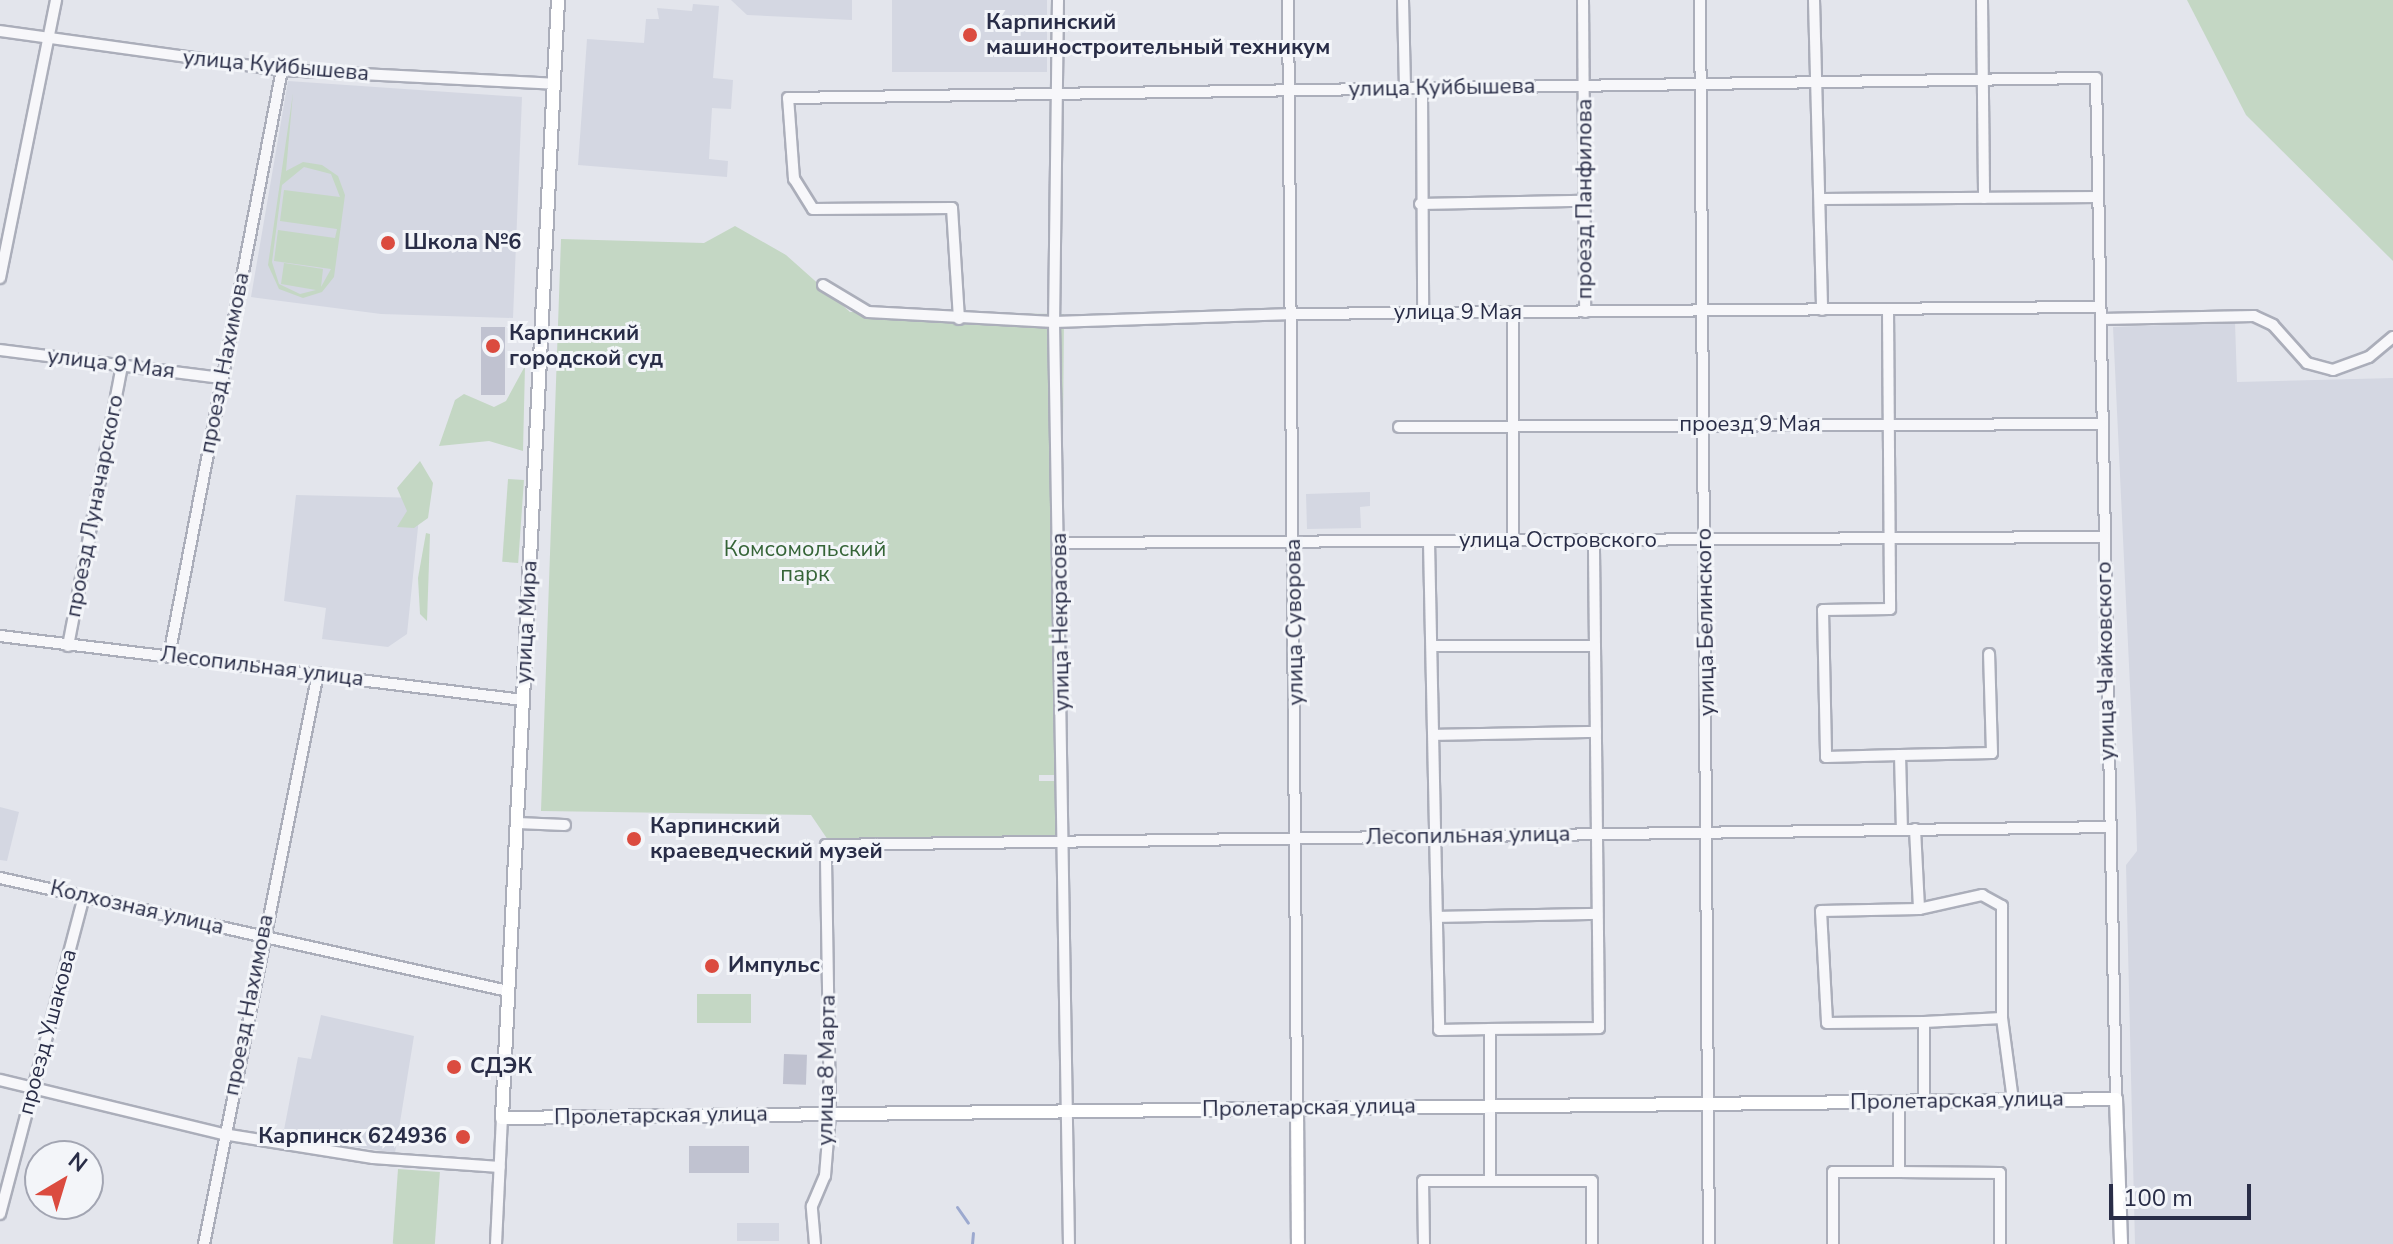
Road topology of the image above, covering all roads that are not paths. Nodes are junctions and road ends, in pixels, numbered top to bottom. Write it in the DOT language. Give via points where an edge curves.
graph roads {
  1 [pos="56,0"];
  2 [pos="558,0"];
  3 [pos="1058,0"];
  4 [pos="1288,0"];
  5 [pos="1403,0"];
  6 [pos="1583,0"];
  7 [pos="1700,0"];
  8 [pos="1814,0"];
  9 [pos="1982,0"];
  10 [pos="0,31"];
  11 [pos="48,41"];
  12 [pos="282,70"];
  13 [pos="2096,78"];
  14 [pos="1986,80"];
  15 [pos="1817,83"];
  16 [pos="554,84"];
  17 [pos="1701,84"];
  18 [pos="1585,86"];
  19 [pos="1405,89"];
  20 [pos="1422,89"];
  21 [pos="1289,90"];
  22 [pos="1056,94"];
  23 [pos="2098,197"];
  24 [pos="1984,198"];
  25 [pos="1822,199"];
  26 [pos="1583,201"];
  27 [pos="1420,204"];
  28 [pos="0,278"];
  29 [pos="823,285"];
  30 [pos="1822,310"];
  31 [pos="1888,310"];
  32 [pos="1704,311"];
  33 [pos="1513,312"];
  34 [pos="1585,312"];
  35 [pos="1423,313"];
  36 [pos="2100,313"];
  37 [pos="1293,314"];
  38 [pos="959,319"];
  39 [pos="1054,322"];
  40 [pos="2393,337"];
  41 [pos="0,350"];
  42 [pos="122,366"];
  43 [pos="222,378"];
  44 [pos="2101,424"];
  45 [pos="1704,425"];
  46 [pos="1889,425"];
  47 [pos="1512,426"];
  48 [pos="1399,427"];
  49 [pos="2104,537"];
  50 [pos="1889,540"];
  51 [pos="1513,541"];
  52 [pos="1594,541"];
  53 [pos="1705,541"];
  54 [pos="1294,542"];
  55 [pos="1429,542"];
  56 [pos="1060,543"];
  57 [pos="0,636"];
  58 [pos="68,646"];
  59 [pos="1432,646"];
  60 [pos="1595,646"];
  61 [pos="1989,654"];
  62 [pos="169,656"];
  63 [pos="318,673"];
  64 [pos="523,700"];
  65 [pos="1596,732"];
  66 [pos="1434,735"];
  67 [pos="1900,755"];
  68 [pos="517,823"];
  69 [pos="565,825"];
  70 [pos="2110,827"];
  71 [pos="1902,829"];
  72 [pos="1915,829"];
  73 [pos="1709,832"];
  74 [pos="1596,834"];
  75 [pos="1436,836"];
  76 [pos="1298,838"];
  77 [pos="1064,842"];
  78 [pos="826,845"];
  79 [pos="0,878"];
  80 [pos="84,896"];
  81 [pos="1919,909"];
  82 [pos="1597,914"];
  83 [pos="1438,917"];
  84 [pos="262,936"];
  85 [pos="508,991"];
  86 [pos="2002,1018"];
  87 [pos="1924,1022"];
  88 [pos="1490,1029"];
  89 [pos="0,1080"];
  90 [pos="33,1088"];
  91 [pos="2116,1099"];
  92 [pos="2013,1100"];
  93 [pos="1899,1101"];
  94 [pos="1924,1101"];
  95 [pos="1709,1104"];
  96 [pos="1297,1108"];
  97 [pos="1066,1111"];
  98 [pos="1492,1113"];
  99 [pos="830,1114"];
  100 [pos="502,1118"];
  101 [pos="223,1134"];
  102 [pos="500,1167"];
  103 [pos="1899,1172"];
  104 [pos="1490,1181"];
  105 [pos="0,1214"];
  106 [pos="204,1244"];
  107 [pos="496,1244"];
  108 [pos="815,1244"];
  109 [pos="1069,1244"];
  110 [pos="1298,1244"];
  111 [pos="1424,1244"];
  112 [pos="1592,1244"];
  113 [pos="1709,1244"];
  114 [pos="1833,1244"];
  115 [pos="2000,1244"];
  116 [pos="2121,1244"];
  1 -- 11 [label="street"];
  2 -- 16 [label="main road, улица Мира"];
  3 -- 22 [label="street, улица Некрасова"];
  4 -- 21 [label="street, улица Суворова"];
  5 -- 19 [label="street"];
  6 -- 18 [label="street, проезд Панфилова"];
  7 -- 17 [label="street, улица Белинского"];
  8 -- 15 [label="street"];
  9 -- 14 [label="street"];
  10 -- 11 [label="street, улица Куйбышева"];
  11 -- 12 [label="street, улица Куйбышева"];
  11 -- 28 [label="street"];
  12 -- 16 [label="street, улица Куйбышева"];
  12 -- 43 [label="street, проезд Нахимова"];
  13 -- 14 [label="street, улица Куйбышева"];
  13 -- 23 [label="street, улица Чайковского"];
  14 -- 15 [label="street, улица Куйбышева"];
  14 -- 24 [label="street"];
  15 -- 17 [label="street, улица Куйбышева"];
  15 -- 25 [label="street"];
  16 -- 64 [label="main road, улица Мира"];
  17 -- 18 [label="street, улица Куйбышева"];
  17 -- 32 [label="street, улица Белинского"];
  18 -- 20 [label="street, улица Куйбышева"];
  18 -- 26 [label="street, проезд Панфилова"];
  19 -- 20 [label="street, улица Куйбышева"];
  19 -- 21 [label="street, улица Куйбышева"];
  20 -- 27 [label="street"];
  21 -- 22 [label="street, улица Куйбышева"];
  21 -- 37 [label="street, улица Суворова"];
  22 -- 38 [label="street, улица Куйбышева" via="788,98 794,179 813,209 952,208"];
  22 -- 39 [label="street, улица Некрасова"];
  23 -- 24 [label="street"];
  23 -- 36 [label="street, улица Чайковского"];
  24 -- 25 [label="street"];
  25 -- 30 [label="street"];
  26 -- 27 [label="street"];
  26 -- 34 [label="street, проезд Панфилова"];
  27 -- 35 [label="street"];
  29 -- 38 [label="street, улица 9 Мая" via="868,312"];
  30 -- 31 [label="street, улица 9 Мая"];
  30 -- 32 [label="street, улица 9 Мая"];
  31 -- 36 [label="street, улица 9 Мая"];
  31 -- 46 [label="street"];
  32 -- 34 [label="street, улица 9 Мая"];
  32 -- 45 [label="street, улица Белинского"];
  33 -- 34 [label="street, улица 9 Мая"];
  33 -- 35 [label="street, улица 9 Мая"];
  33 -- 47 [label="street"];
  35 -- 37 [label="street, улица 9 Мая"];
  36 -- 40 [label="street, улица 9 Мая" via="2254,316 2273,325 2307,363 2333,370 2369,357"];
  36 -- 44 [label="street, улица Чайковского"];
  37 -- 39 [label="street, улица 9 Мая"];
  37 -- 54 [label="street, улица Суворова"];
  38 -- 39 [label="street, улица 9 Мая"];
  39 -- 56 [label="street, улица Некрасова"];
  41 -- 42 [label="street, улица 9 Мая"];
  42 -- 43 [label="street, улица 9 Мая"];
  42 -- 58 [label="street, проезд Луначарского"];
  43 -- 62 [label="street, проезд Нахимова"];
  44 -- 46 [label="street, проезд 9 Мая"];
  44 -- 49 [label="street, улица Чайковского"];
  45 -- 46 [label="street, проезд 9 Мая"];
  45 -- 47 [label="street, проезд 9 Мая"];
  45 -- 53 [label="street, улица Белинского"];
  46 -- 50 [label="street"];
  47 -- 48 [label="street, проезд 9 Мая"];
  47 -- 51 [label="street"];
  49 -- 50 [label="street, улица Островского"];
  49 -- 70 [label="street, улица Чайковского"];
  50 -- 53 [label="street, улица Островского"];
  50 -- 67 [label="street" via="1890,609 1823,610 1826,757"];
  51 -- 52 [label="street, улица Островского"];
  51 -- 55 [label="street, улица Островского"];
  52 -- 53 [label="street, улица Островского"];
  52 -- 60 [label="street"];
  53 -- 73 [label="street, улица Белинского"];
  54 -- 55 [label="street, улица Островского"];
  54 -- 56 [label="street, улица Островского"];
  54 -- 76 [label="street, улица Суворова"];
  55 -- 59 [label="street"];
  56 -- 77 [label="street, улица Некрасова"];
  57 -- 58 [label="street, Лесопильная улица"];
  58 -- 62 [label="street, Лесопильная улица"];
  59 -- 60 [label="street"];
  59 -- 66 [label="street"];
  60 -- 65 [label="street"];
  61 -- 67 [label="street" via="1992,753"];
  62 -- 63 [label="street, Лесопильная улица"];
  63 -- 64 [label="street, Лесопильная улица"];
  63 -- 84 [label="street, проезд Нахимова"];
  64 -- 68 [label="main road, улица Мира"];
  65 -- 66 [label="street"];
  65 -- 74 [label="street"];
  66 -- 75 [label="street"];
  67 -- 71 [label="street"];
  68 -- 69 [label="street"];
  68 -- 85 [label="main road, улица Мира"];
  70 -- 72 [label="street, Лесопильная улица"];
  70 -- 91 [label="street, улица Чайковского"];
  71 -- 72 [label="street, Лесопильная улица"];
  71 -- 73 [label="street, Лесопильная улица"];
  72 -- 81 [label="street"];
  73 -- 74 [label="street, Лесопильная улица"];
  73 -- 95 [label="street, улица Белинского"];
  74 -- 75 [label="street, Лесопильная улица"];
  74 -- 82 [label="street"];
  75 -- 76 [label="street, Лесопильная улица"];
  75 -- 83 [label="street"];
  76 -- 77 [label="street, Лесопильная улица"];
  76 -- 96 [label="street, улица Суворова"];
  77 -- 78 [label="street, Лесопильная улица"];
  77 -- 97 [label="street, улица Некрасова"];
  78 -- 99 [label="street, улица 8 Марта"];
  79 -- 80 [label="street, Колхозная улица"];
  80 -- 84 [label="street, Колхозная улица"];
  80 -- 90 [label="street, проезд Ушакова"];
  81 -- 86 [label="street" via="1982,895 2002,906"];
  81 -- 87 [label="street" via="1821,911 1827,1023"];
  82 -- 83 [label="street"];
  82 -- 88 [label="street" via="1599,1028"];
  83 -- 88 [label="street" via="1439,1030"];
  84 -- 85 [label="street, Колхозная улица"];
  84 -- 101 [label="street, проезд Нахимова"];
  85 -- 100 [label="main road, улица Мира"];
  86 -- 87 [label="street"];
  86 -- 92 [label="street"];
  87 -- 94 [label="street"];
  88 -- 98 [label="street"];
  89 -- 90 [label="street"];
  90 -- 101 [label="street"];
  90 -- 105 [label="street, проезд Ушакова"];
  91 -- 92 [label="main road, Пролетарская улица"];
  91 -- 116 [label="main road, улица Чайковского"];
  92 -- 94 [label="main road, Пролетарская улица"];
  93 -- 94 [label="main road, Пролетарская улица"];
  93 -- 95 [label="main road, Пролетарская улица"];
  93 -- 103 [label="street"];
  95 -- 98 [label="main road, Пролетарская улица"];
  95 -- 113 [label="street, улица Белинского"];
  96 -- 97 [label="main road, Пролетарская улица"];
  96 -- 98 [label="main road, Пролетарская улица"];
  96 -- 110 [label="main road, улица Суворова"];
  97 -- 99 [label="main road, Пролетарская улица"];
  97 -- 109 [label="street, улица Некрасова"];
  98 -- 104 [label="street"];
  99 -- 100 [label="main road, Пролетарская улица"];
  99 -- 108 [label="street, улица 8 Марта" via="825,1176 812,1206"];
  100 -- 102 [label="street, улица Мира"];
  101 -- 102 [label="street" via="385,1159"];
  101 -- 106 [label="street, проезд Нахимова"];
  102 -- 107 [label="street, улица Мира"];
  103 -- 114 [label="street" via="1833,1172"];
  103 -- 115 [label="street" via="2000,1173"];
  104 -- 111 [label="street" via="1423,1181"];
  104 -- 112 [label="street" via="1592,1181"];
}
